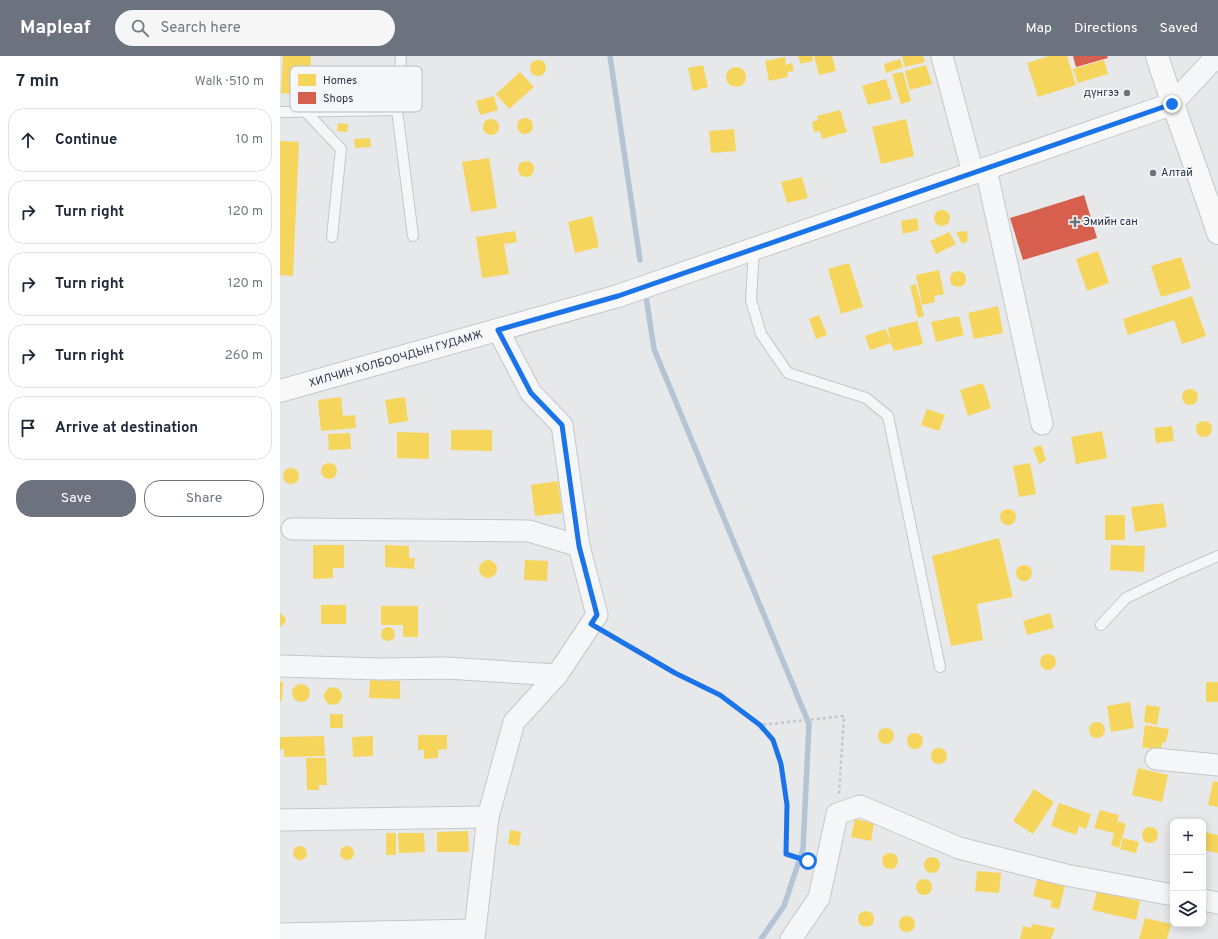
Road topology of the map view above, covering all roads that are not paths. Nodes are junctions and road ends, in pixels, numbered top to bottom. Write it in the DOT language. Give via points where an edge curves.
graph roads {
  1 [pos="401,56"];
  2 [pos="942,56"];
  3 [pos="1157,56"];
  4 [pos="1215,58"];
  5 [pos="400,66"];
  6 [pos="1172,104"];
  7 [pos="280,112"];
  8 [pos="290,112"];
  9 [pos="306,112"];
  10 [pos="397,112"];
  11 [pos="980,171"];
  12 [pos="1218,233"];
  13 [pos="413,236"];
  14 [pos="332,237"];
  15 [pos="754,249"];
  16 [pos="498,330"];
  17 [pos="280,391"];
  18 [pos="1042,424"];
  19 [pos="292,529"];
  20 [pos="579,546"];
  21 [pos="1218,556"];
  22 [pos="1101,625"];
  23 [pos="280,666"];
  24 [pos="940,667"];
  25 [pos="557,675"];
  26 [pos="1156,759"];
  27 [pos="1218,765"];
  28 [pos="488,817"];
  29 [pos="280,820"];
  30 [pos="1170,893"];
  31 [pos="1206,901"];
  32 [pos="1218,903"];
  33 [pos="280,934"];
  34 [pos="474,934"];
  35 [pos="791,939"];
  1 -- 5 [label="lane"];
  2 -- 11 [label="street"];
  3 -- 6 [label="main road"];
  4 -- 6 [label="street"];
  6 -- 11 [label="main road, ХИЛЧИН ХОЛБООЧДЫН ГУДАМЖ"];
  6 -- 12 [label="main road"];
  7 -- 8 [label="lane"];
  9 -- 14 [label="lane" via="341,149"];
  10 -- 13 [label="lane"];
  11 -- 15 [label="main road, ХИЛЧИН ХОЛБООЧДЫН ГУДАМЖ"];
  11 -- 18 [label="street"];
  15 -- 16 [label="main road, ХИЛЧИН ХОЛБООЧДЫН ГУДАМЖ" via="618,296"];
  15 -- 24 [label="lane" via="751,300 761,334 788,373 866,398 888,416"];
  16 -- 17 [label="main road, ХИЛЧИН ХОЛБООЧДЫН ГУДАМЖ"];
  16 -- 20 [label="street" via="531,393 562,425"];
  19 -- 20 [label="street" via="529,530"];
  20 -- 25 [label="street" via="597,615"];
  21 -- 22 [label="lane" via="1126,598"];
  23 -- 25 [label="street" via="446,668"];
  25 -- 28 [label="street" via="514,722"];
  26 -- 27 [label="street"];
  28 -- 29 [label="street"];
  28 -- 34 [label="street"];
  30 -- 35 [label="street" via="1066,875 959,848 860,806 837,814 818,898"];
  31 -- 32 [label="street"];
  33 -- 34 [label="street"];
}
